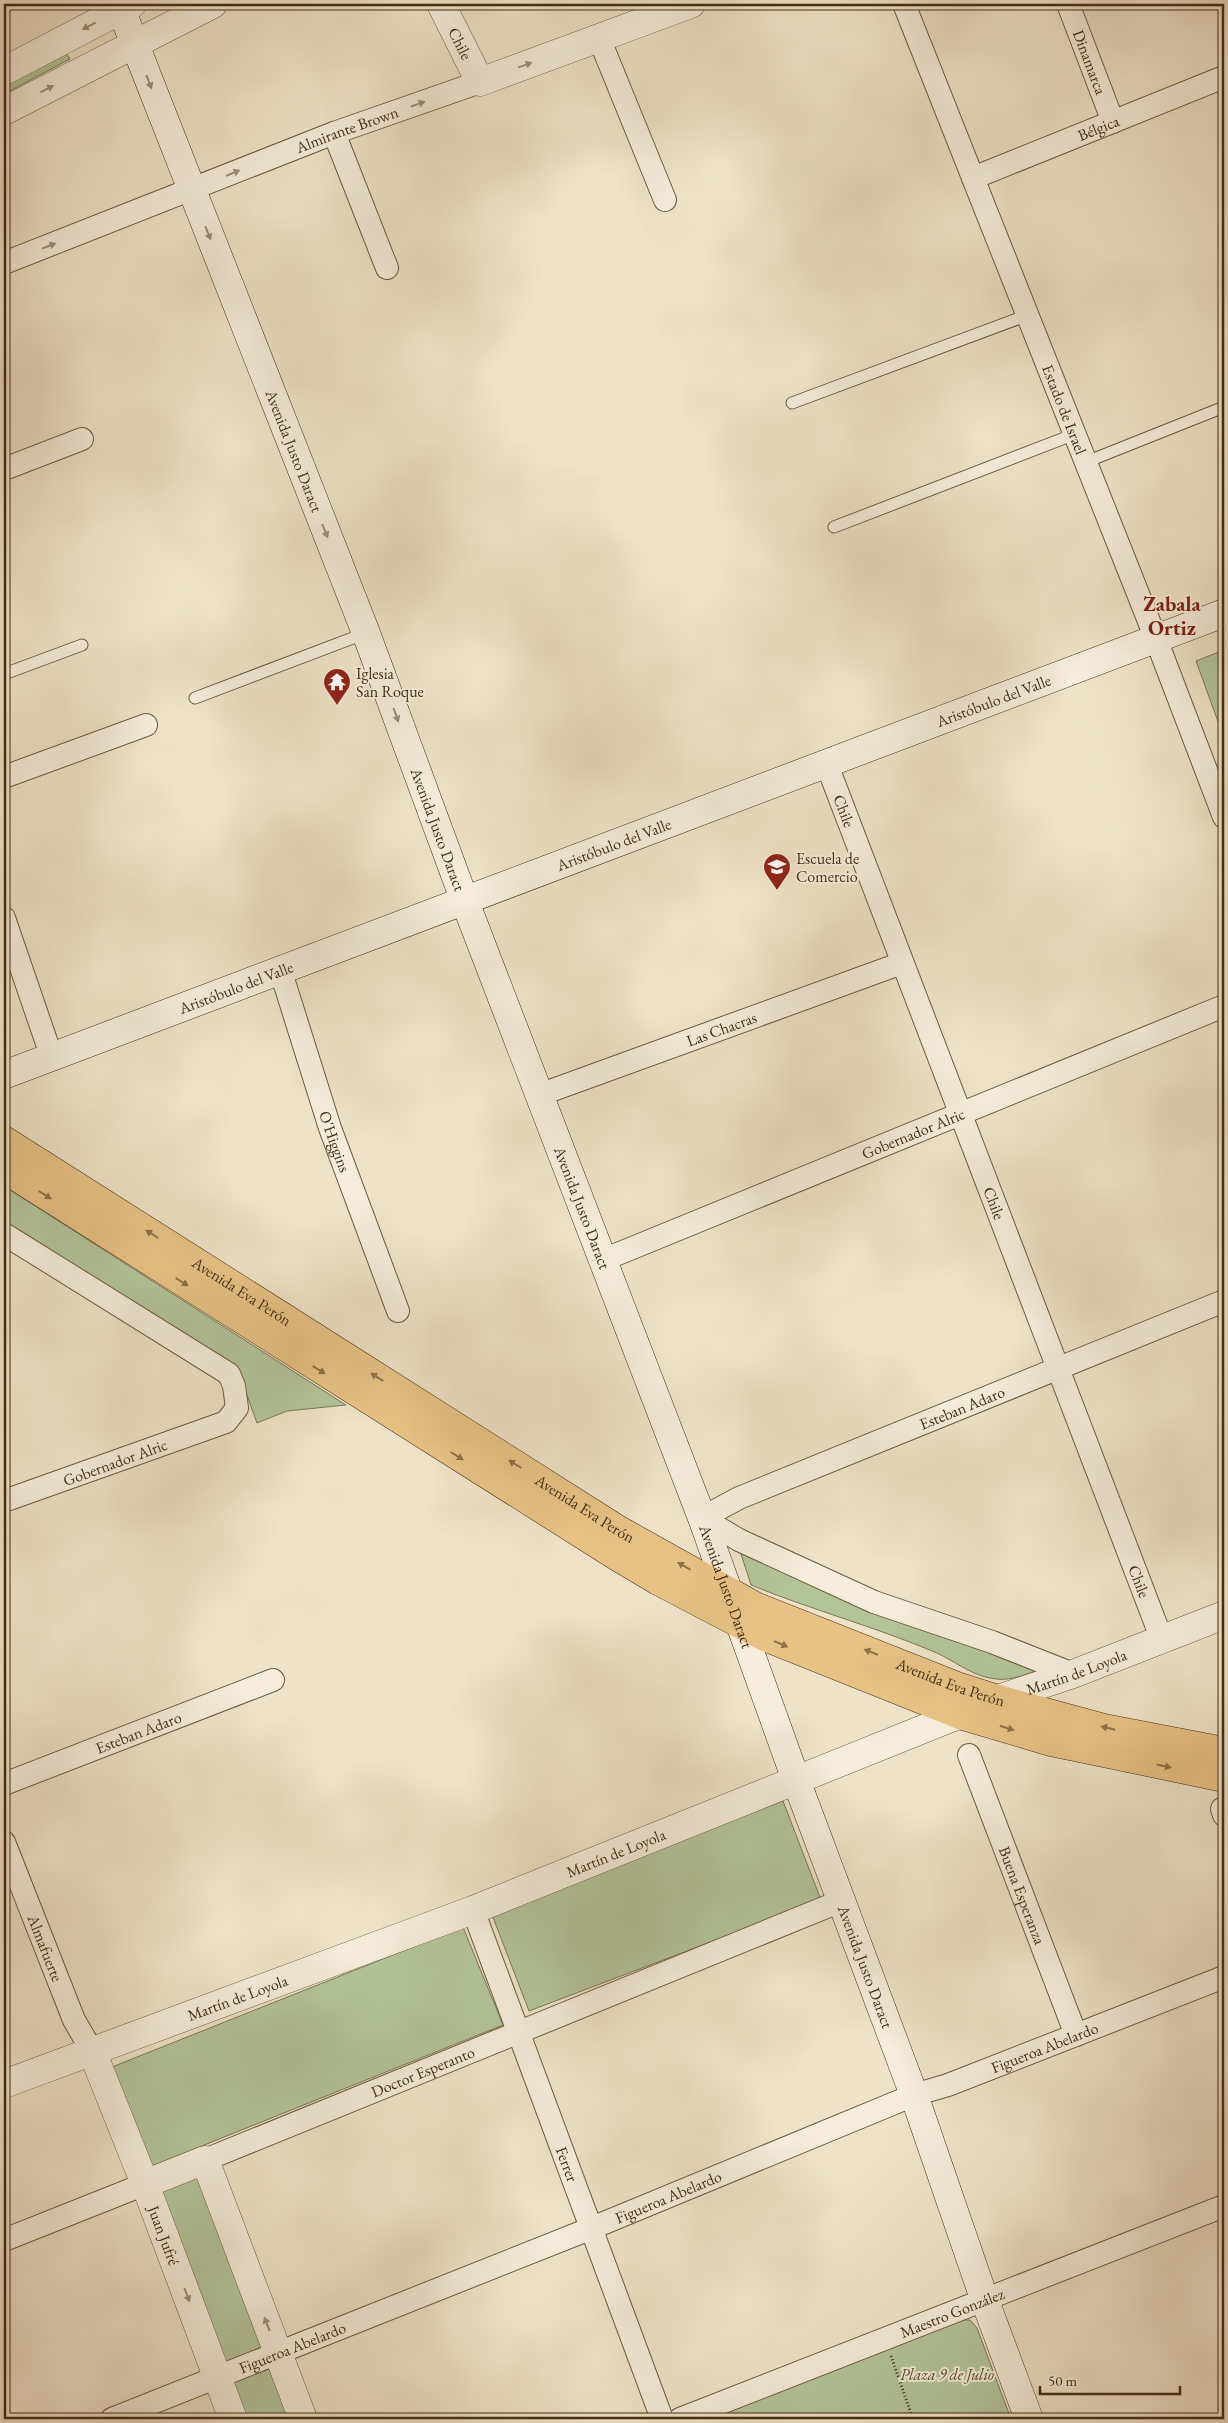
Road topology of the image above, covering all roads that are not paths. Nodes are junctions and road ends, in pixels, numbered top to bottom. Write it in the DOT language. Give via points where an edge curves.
graph roads {
  1 [pos="213,4"];
  2 [pos="441,4"];
  3 [pos="691,4"];
  4 [pos="904,4"];
  5 [pos="1068,4"];
  6 [pos="124,6"];
  7 [pos="599,38"];
  8 [pos="134,44"];
  9 [pos="4,71"];
  10 [pos="1224,77"];
  11 [pos="480,82"];
  12 [pos="4,110"];
  13 [pos="1113,122"];
  14 [pos="334,133"];
  15 [pos="973,178"];
  16 [pos="191,190"];
  17 [pos="665,200"];
  18 [pos="4,263"];
  19 [pos="387,268"];
  20 [pos="1028,315"];
  21 [pos="792,403"];
  22 [pos="1224,407"];
  23 [pos="1075,434"];
  24 [pos="82,439"];
  25 [pos="1086,462"];
  26 [pos="4,469"];
  27 [pos="834,527"];
  28 [pos="1224,613"];
  29 [pos="366,633"];
  30 [pos="1156,639"];
  31 [pos="82,645"];
  32 [pos="4,674"];
  33 [pos="195,698"];
  34 [pos="146,725"];
  35 [pos="828,765"];
  36 [pos="4,777"];
  37 [pos="1224,817"];
  38 [pos="464,899"];
  39 [pos="4,918"];
  40 [pos="902,962"];
  41 [pos="280,969"];
  42 [pos="1224,1006"];
  43 [pos="52,1058"];
  44 [pos="4,1075"];
  45 [pos="539,1095"];
  46 [pos="961,1116"];
  47 [pos="4,1140"];
  48 [pos="4,1169"];
  49 [pos="4,1234"];
  50 [pos="603,1260"];
  51 [pos="1224,1301"];
  52 [pos="398,1311"];
  53 [pos="1059,1369"];
  54 [pos="4,1501"];
  55 [pos="702,1518"];
  56 [pos="726,1590"];
  57 [pos="1224,1615"];
  58 [pos="738,1622"];
  59 [pos="1162,1640"];
  60 [pos="1073,1674"];
  61 [pos="273,1680"];
  62 [pos="998,1700"];
  63 [pos="960,1715"];
  64 [pos="1224,1751"];
  65 [pos="969,1755"];
  66 [pos="1224,1778"];
  67 [pos="796,1780"];
  68 [pos="4,1784"];
  69 [pos="4,1842"];
  70 [pos="841,1901"];
  71 [pos="473,1910"];
  72 [pos="1224,1977"];
  73 [pos="517,2034"];
  74 [pos="1076,2035"];
  75 [pos="92,2051"];
  76 [pos="4,2084"];
  77 [pos="914,2095"];
  78 [pos="205,2160"];
  79 [pos="145,2184"];
  80 [pos="1224,2206"];
  81 [pos="592,2228"];
  82 [pos="4,2240"];
  83 [pos="985,2301"];
  84 [pos="278,2354"];
  85 [pos="218,2378"];
  86 [pos="112,2419"];
  87 [pos="233,2419"];
  88 [pos="303,2419"];
  89 [pos="662,2419"];
  90 [pos="680,2419"];
  91 [pos="1029,2419"];
  1 -- 8 [label="main road"];
  2 -- 11 [label="main road, Chile"];
  3 -- 7 [label="main road, Almirante Brown"];
  4 -- 15 [label="street, Estado de Israel"];
  5 -- 13 [label="street, Dinamarca"];
  6 -- 8 [label="main road, Avenida Justo Daract"];
  6 -- 9 [label="main road, one-way"];
  11 -- 7 [label="main road, Almirante Brown, one-way"];
  7 -- 17 [label="street"];
  12 -- 8 [label="main road, one-way"];
  8 -- 16 [label="main road, Avenida Justo Daract, one-way"];
  10 -- 13 [label="street, Bélgica"];
  14 -- 11 [label="street, Almirante Brown, one-way"];
  13 -- 15 [label="street, Bélgica"];
  16 -- 14 [label="street, Almirante Brown, one-way"];
  14 -- 19 [label="street"];
  15 -- 20 [label="street, Estado de Israel"];
  18 -- 16 [label="street, Almirante Brown, one-way"];
  16 -- 29 [label="main road, Avenida Justo Daract, one-way"];
  20 -- 21 [label="lane"];
  20 -- 23 [label="street, Estado de Israel"];
  22 -- 25 [label="lane"];
  23 -- 25 [label="street, Estado de Israel"];
  23 -- 27 [label="lane"];
  24 -- 26 [label="street"];
  25 -- 30 [label="street, Estado de Israel"];
  28 -- 30 [label="main road, Aristóbulo del Valle"];
  29 -- 33 [label="lane"];
  29 -- 38 [label="main road, Avenida Justo Daract, one-way"];
  30 -- 35 [label="main road, Aristóbulo del Valle"];
  30 -- 37 [label="street, Estado de Israel"];
  31 -- 32 [label="lane"];
  34 -- 36 [label="street"];
  35 -- 38 [label="main road, Aristóbulo del Valle"];
  35 -- 40 [label="street, Chile"];
  38 -- 41 [label="main road, Aristóbulo del Valle"];
  38 -- 45 [label="main road, Avenida Justo Daract"];
  39 -- 43 [label="street"];
  40 -- 45 [label="street, Las Chacras"];
  40 -- 46 [label="street, Chile"];
  41 -- 43 [label="main road, Aristóbulo del Valle"];
  41 -- 52 [label="street, O'Higgins" via="330,1128"];
  42 -- 46 [label="street, Gobernador Alric"];
  43 -- 44 [label="main road, Aristóbulo del Valle"];
  45 -- 50 [label="main road, Avenida Justo Daract"];
  46 -- 50 [label="street, Gobernador Alric"];
  46 -- 53 [label="street, Chile"];
  56 -- 47 [label="main road, Avenida Eva Perón, one-way" via="620,1530"];
  48 -- 58 [label="main road, Avenida Eva Perón, one-way" via="616,1556"];
  49 -- 54 [label="street, Gobernador Alric" via="229,1374 237,1408 226,1422"];
  50 -- 55 [label="main road, Avenida Justo Daract"];
  51 -- 53 [label="street, Esteban Adaro"];
  53 -- 55 [label="street, Esteban Adaro" via="739,1498"];
  53 -- 59 [label="street, Chile"];
  55 -- 56 [label="main road, Avenida Justo Daract"];
  55 -- 60 [label="street" via="739,1540 874,1602 992,1642"];
  56 -- 58 [label="main road, Avenida Justo Daract"];
  62 -- 56 [label="main road, Avenida Eva Perón, one-way" via="755,1606"];
  57 -- 59 [label="main road, Martín de Loyola"];
  58 -- 63 [label="main road, Avenida Eva Perón, one-way" via="766,1637"];
  58 -- 67 [label="main road, Avenida Justo Daract"];
  59 -- 60 [label="main road, Martín de Loyola"];
  60 -- 62 [label="main road, Martín de Loyola"];
  61 -- 68 [label="street, Esteban Adaro"];
  62 -- 63 [label="main road, Martín de Loyola"];
  64 -- 62 [label="main road, Avenida Eva Perón, one-way" via="1104,1728"];
  63 -- 66 [label="main road, Avenida Eva Perón, one-way" via="1051,1742"];
  63 -- 67 [label="main road, Martín de Loyola"];
  65 -- 74 [label="street, Buena Esperanza"];
  67 -- 70 [label="main road, Avenida Justo Daract"];
  67 -- 71 [label="main road, Martín de Loyola"];
  69 -- 75 [label="street, Almafuerte" via="74,2020"];
  70 -- 73 [label="street, Doctor Esperanto"];
  70 -- 77 [label="main road, Avenida Justo Daract"];
  71 -- 73 [label="street, Ferrer"];
  71 -- 75 [label="main road, Martín de Loyola"];
  72 -- 74 [label="street, Figueroa Abelardo"];
  73 -- 78 [label="street, Doctor Esperanto"];
  73 -- 81 [label="street, Ferrer"];
  74 -- 77 [label="street, Figueroa Abelardo"];
  75 -- 76 [label="main road, Martín de Loyola"];
  75 -- 79 [label="main road, Juan Jufré"];
  77 -- 81 [label="street, Figueroa Abelardo"];
  77 -- 83 [label="main road, Avenida Justo Daract"];
  78 -- 79 [label="main road, Doctor Esperanto"];
  84 -- 78 [label="main road, one-way"];
  79 -- 82 [label="street, Doctor Esperanto"];
  79 -- 85 [label="main road, Juan Jufré, one-way"];
  80 -- 83 [label="street, Maestro González"];
  81 -- 84 [label="street, Figueroa Abelardo"];
  81 -- 89 [label="street, Ferrer"];
  83 -- 90 [label="street, Maestro González"];
  83 -- 91 [label="main road, Avenida Justo Daract"];
  84 -- 85 [label="street, Figueroa Abelardo"];
  84 -- 88 [label="main road"];
  85 -- 86 [label="street, Figueroa Abelardo"];
  85 -- 87 [label="main road, Juan Jufré"];
}
